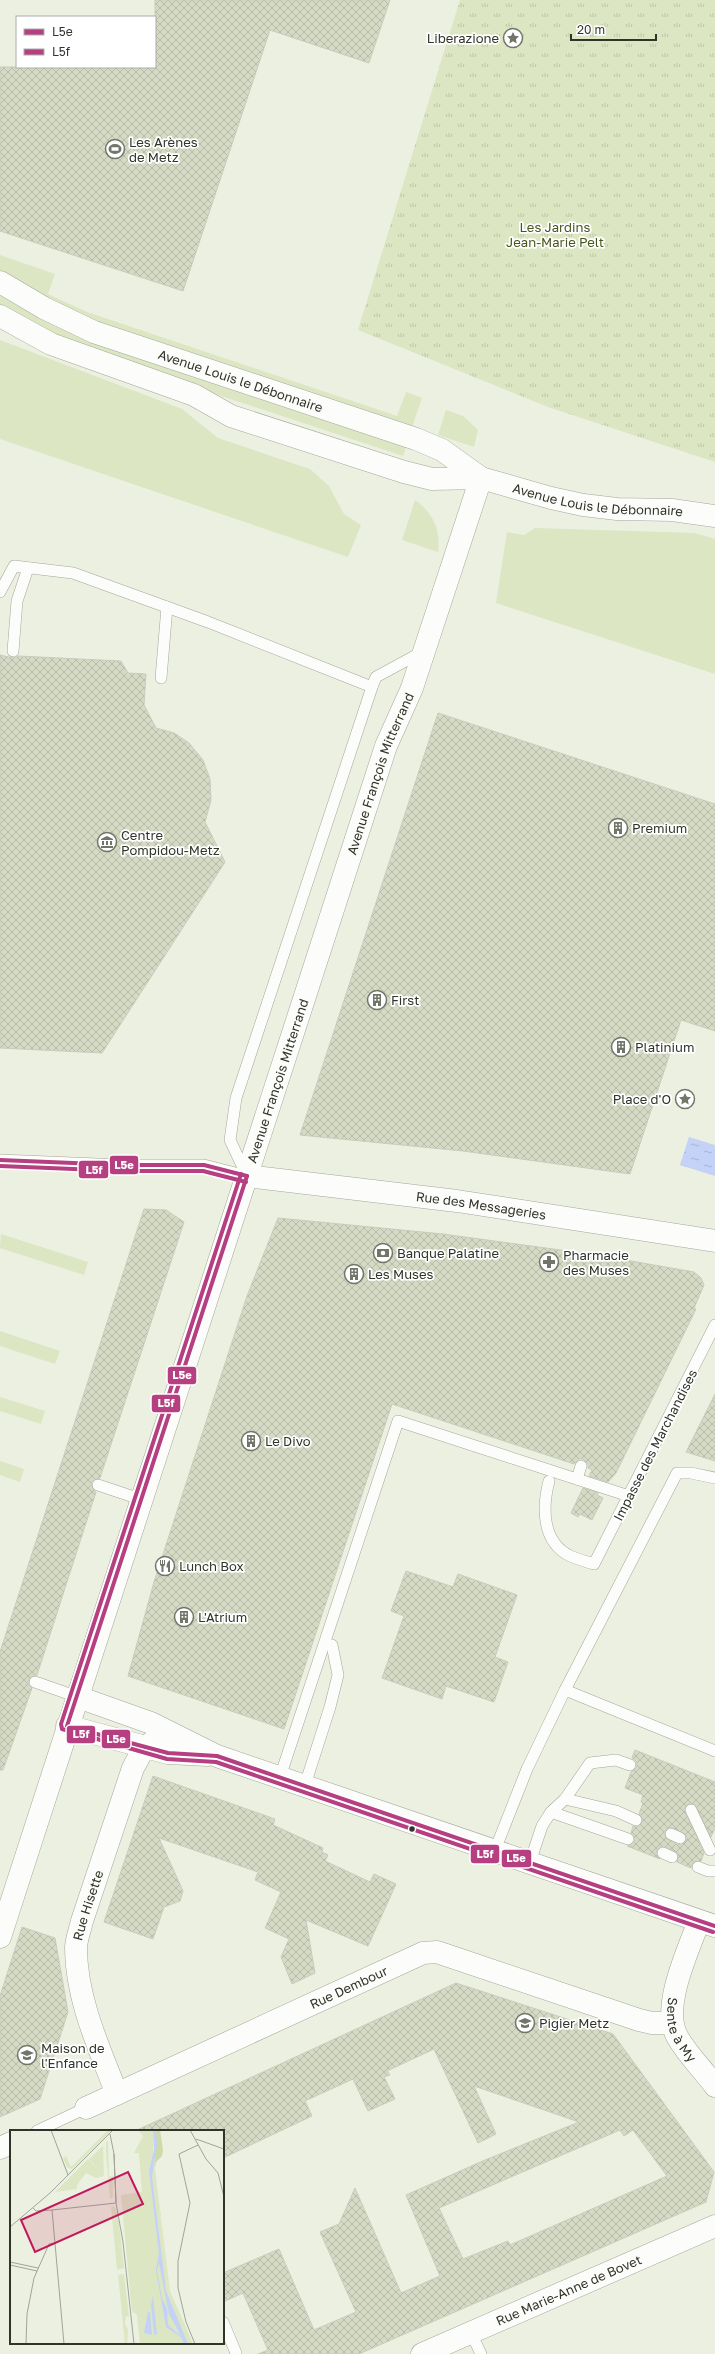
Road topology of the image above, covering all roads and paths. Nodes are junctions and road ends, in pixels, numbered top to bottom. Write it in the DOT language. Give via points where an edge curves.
graph roads {
  1 [pos="0,282"];
  2 [pos="0,316"];
  3 [pos="481,478"];
  4 [pos="715,516"];
  5 [pos="28,568"];
  6 [pos="0,592"];
  7 [pos="167,607"];
  8 [pos="13,651"];
  9 [pos="424,651"];
  10 [pos="161,678"];
  11 [pos="372,687"];
  12 [pos="0,1160"];
  13 [pos="247,1176"];
  14 [pos="715,1241"];
  15 [pos="715,1325"];
  16 [pos="581,1466"];
  17 [pos="715,1478"];
  18 [pos="577,1479"];
  19 [pos="549,1481"];
  20 [pos="98,1485"];
  21 [pos="629,1496"];
  22 [pos="143,1500"];
  23 [pos="332,1644"];
  24 [pos="35,1682"];
  25 [pos="565,1690"];
  26 [pos="78,1697"];
  27 [pos="68,1726"];
  28 [pos="168,1731"];
  29 [pos="144,1748"];
  30 [pos="715,1752"];
  31 [pos="217,1756"];
  32 [pos="630,1764"];
  33 [pos="280,1777"];
  34 [pos="305,1785"];
  35 [pos="565,1799"];
  36 [pos="691,1810"];
  37 [pos="551,1812"];
  38 [pos="636,1820"];
  39 [pos="628,1839"];
  40 [pos="495,1850"];
  41 [pos="710,1850"];
  42 [pos="530,1862"];
  43 [pos="698,1867"];
  44 [pos="715,1871"];
  45 [pos="707,1924"];
  46 [pos="0,1937"];
  47 [pos="672,2023"];
  48 [pos="715,2086"];
  49 [pos="117,2094"];
  50 [pos="86,2108"];
  51 [pos="38,2130"];
  52 [pos="10,2143"];
  53 [pos="0,2148"];
  54 [pos="715,2226"];
  55 [pos="224,2324"];
  56 [pos="471,2333"];
  57 [pos="236,2353"];
  58 [pos="422,2354"];
  59 [pos="481,2354"];
  1 -- 3 [label="street, Avenue Louis le Débonnaire" via="44,308 94,332 416,439 442,450"];
  2 -- 3 [label="street, Avenue Louis le Débonnaire" via="51,344 194,395 231,416 432,479"];
  3 -- 4 [label="street, Avenue Louis le Débonnaire" via="583,505 617,509 672,510"];
  3 -- 9 [label="street, Avenue François Mitterrand"];
  5 -- 6 [label="lane" via="14,566"];
  5 -- 7 [label="lane" via="73,573"];
  5 -- 8 [label="lane" via="17,601"];
  7 -- 10 [label="lane"];
  7 -- 11 [label="lane"];
  9 -- 11 [label="lane" via="376,677"];
  9 -- 13 [label="street, Avenue François Mitterrand" via="412,688 386,746"];
  11 -- 13 [label="lane" via="236,1098 230,1140"];
  12 -- 13 [label="lane" via="122,1165 204,1165"];
  13 -- 14 [label="street, Rue des Messageries" via="457,1200"];
  13 -- 22 [label="street, Avenue François Mitterrand"];
  15 -- 21 [label="lane, Impasse des Marchandises"];
  16 -- 18 [label="lane"];
  17 -- 25 [label="lane" via="691,1473 677,1474"];
  18 -- 21 [label="lane"];
  18 -- 33 [label="lane" via="398,1421"];
  19 -- 21 [label="lane, Impasse des Marchandises" via="545,1498 545,1520 551,1540 569,1555 594,1564"];
  20 -- 22 [label="lane"];
  22 -- 26 [label="street, Avenue François Mitterrand"];
  23 -- 34 [label="lane" via="338,1675"];
  24 -- 26 [label="lane"];
  25 -- 30 [label="lane"];
  25 -- 40 [label="lane" via="527,1769"];
  26 -- 27 [label="street, Avenue François Mitterrand"];
  26 -- 28 [label="street" via="130,1714"];
  27 -- 29 [label="street"];
  27 -- 46 [label="street, Avenue François Mitterrand"];
  28 -- 29 [label="street, Rue Hisette"];
  28 -- 31 [label="street"];
  29 -- 31 [label="street" via="168,1753"];
  29 -- 49 [label="street, Rue Hisette" via="133,1768 82,1921 76,1947 78,1971 91,2028"];
  31 -- 33 [label="street"];
  32 -- 35 [label="lane" via="616,1760 590,1763"];
  33 -- 34 [label="street"];
  34 -- 40 [label="street"];
  35 -- 37 [label="lane"];
  35 -- 38 [label="lane" via="616,1811"];
  36 -- 41 [label="lane"];
  37 -- 39 [label="lane"];
  37 -- 42 [label="lane" via="542,1826"];
  40 -- 42 [label="street"];
  42 -- 45 [label="street"];
  43 -- 44 [label="lane"];
  45 -- 47 [label="street, Sente à My" via="677,1986 671,2008"];
  47 -- 48 [label="street, Sente à My" via="677,2037"];
  47 -- 49 [label="street, Rue Dembour" via="639,2020 437,1952 423,1953"];
  49 -- 50 [label="street, Rue Dembour"];
  50 -- 51 [label="lane, Rue Dembour"];
  52 -- 53 [label="street"];
  54 -- 56 [label="street, Rue Marie-Anne de Bovet"];
  55 -- 57 [label="lane"];
  56 -- 58 [label="street, Rue Marie-Anne de Bovet"];
  56 -- 59 [label="lane"];
}
